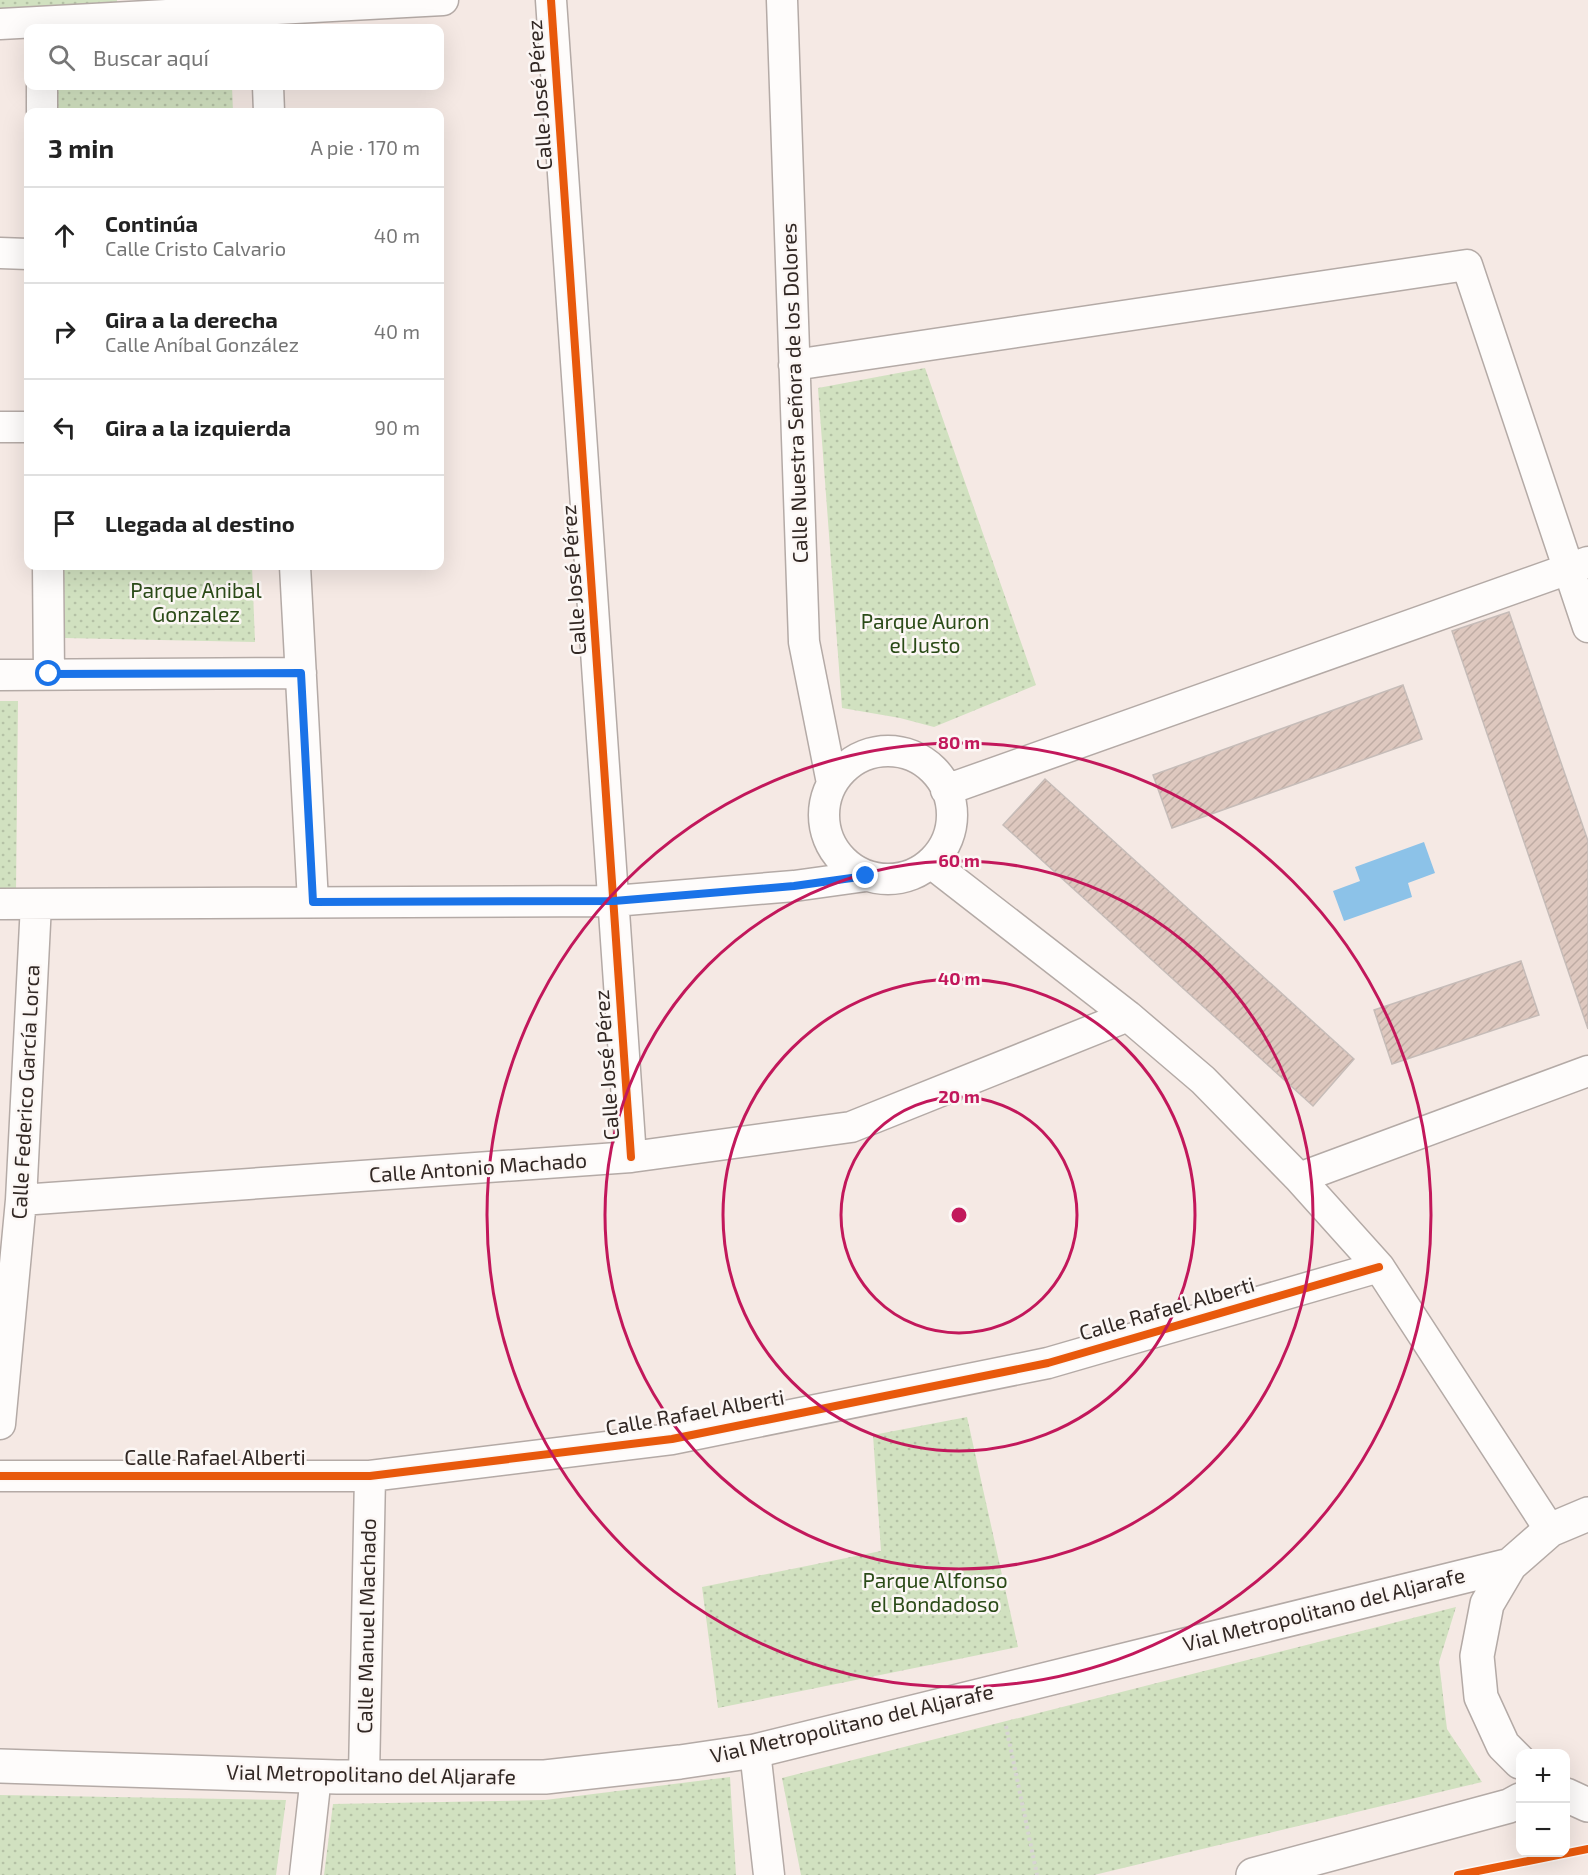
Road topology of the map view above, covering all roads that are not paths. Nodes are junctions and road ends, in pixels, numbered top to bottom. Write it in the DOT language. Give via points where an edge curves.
graph roads {
  1 [pos="443,0"];
  2 [pos="551,0"];
  3 [pos="782,0"];
  4 [pos="411,1"];
  5 [pos="118,9"];
  6 [pos="264,19"];
  7 [pos="0,24"];
  8 [pos="47,24"];
  9 [pos="24,25"];
  10 [pos="42,90"];
  11 [pos="268,90"];
  12 [pos="42,108"];
  13 [pos="269,108"];
  14 [pos="0,253"];
  15 [pos="24,254"];
  16 [pos="794,365"];
  17 [pos="0,427"];
  18 [pos="24,427"];
  19 [pos="1578,566"];
  20 [pos="48,570"];
  21 [pos="295,570"];
  22 [pos="1588,627"];
  23 [pos="301,673"];
  24 [pos="49,674"];
  25 [pos="0,675"];
  26 [pos="832,783"];
  27 [pos="946,790"];
  28 [pos="931,863"];
  29 [pos="866,876"];
  30 [pos="614,901"];
  31 [pos="313,902"];
  32 [pos="0,904"];
  33 [pos="36,904"];
  34 [pos="1128,1016"];
  35 [pos="1588,1071"];
  36 [pos="631,1157"];
  37 [pos="1299,1178"];
  38 [pos="21,1200"];
  39 [pos="1379,1267"];
  40 [pos="0,1424"];
  41 [pos="0,1476"];
  42 [pos="370,1476"];
  43 [pos="1588,1514"];
  44 [pos="1550,1530"];
  45 [pos="1510,1565"];
  46 [pos="755,1751"];
  47 [pos="1516,1757"];
  48 [pos="0,1766"];
  49 [pos="316,1776"];
  50 [pos="364,1776"];
  51 [pos="1570,1797"];
  52 [pos="1516,1802"];
  53 [pos="1588,1805"];
  54 [pos="305,1875"];
  55 [pos="769,1875"];
  56 [pos="1253,1875"];
  1 -- 4 [label="street"];
  2 -- 30 [label="street, Calle José Pérez"];
  3 -- 16 [label="street, Calle Nuestra Señora de los Dolores"];
  4 -- 6 [label="street"];
  5 -- 6 [label="street"];
  5 -- 8 [label="street"];
  7 -- 9 [label="street"];
  10 -- 12 [label="street"];
  11 -- 13 [label="street"];
  14 -- 15 [label="street"];
  16 -- 19 [label="street" via="1467,265"];
  16 -- 26 [label="street, Calle Nuestra Señora de los Dolores" via="804,642"];
  17 -- 18 [label="street"];
  19 -- 22 [label="street"];
  19 -- 27 [label="street"];
  20 -- 24 [label="street"];
  21 -- 23 [label="street"];
  23 -- 24 [label="street"];
  23 -- 31 [label="street"];
  24 -- 25 [label="street"];
  26 -- 27 [label="street" via="850,762 869,753 891,750 912,755 931,766"];
  26 -- 29 [label="street" via="823,817 827,838 837,856"];
  27 -- 28 [label="street" via="952,804 952,825 945,846"];
  28 -- 29 [label="street" via="914,875 893,880"];
  28 -- 34 [label="street"];
  29 -- 30 [label="street"];
  30 -- 31 [label="street"];
  30 -- 36 [label="street, Calle José Pérez"];
  31 -- 33 [label="street"];
  32 -- 33 [label="street"];
  33 -- 38 [label="street, Calle Federico García Lorca"];
  34 -- 36 [label="street, Calle Antonio Machado" via="851,1127"];
  34 -- 37 [label="street" via="1203,1080"];
  35 -- 37 [label="street"];
  36 -- 38 [label="street, Calle Antonio Machado"];
  37 -- 39 [label="street"];
  38 -- 40 [label="street, Calle Federico García Lorca"];
  39 -- 42 [label="street, Calle Rafael Alberti" via="1048,1363 672,1439"];
  39 -- 44 [label="street"];
  41 -- 42 [label="street, Calle Rafael Alberti"];
  42 -- 50 [label="street, Calle Manuel Machado"];
  43 -- 44 [label="main road, Vial Metropolitano del Aljarafe"];
  44 -- 45 [label="main road, Vial Metropolitano del Aljarafe"];
  45 -- 46 [label="main road, Vial Metropolitano del Aljarafe"];
  45 -- 47 [label="main road, Vial Metropolitano del Aljarafe" via="1487,1604 1477,1656 1481,1696 1503,1745"];
  46 -- 50 [label="main road, Vial Metropolitano del Aljarafe" via="545,1777"];
  46 -- 55 [label="street"];
  48 -- 49 [label="main road, Vial Metropolitano del Aljarafe"];
  49 -- 50 [label="main road, Vial Metropolitano del Aljarafe"];
  49 -- 54 [label="street"];
  51 -- 53 [label="main road"];
  52 -- 56 [label="main road"];
}
